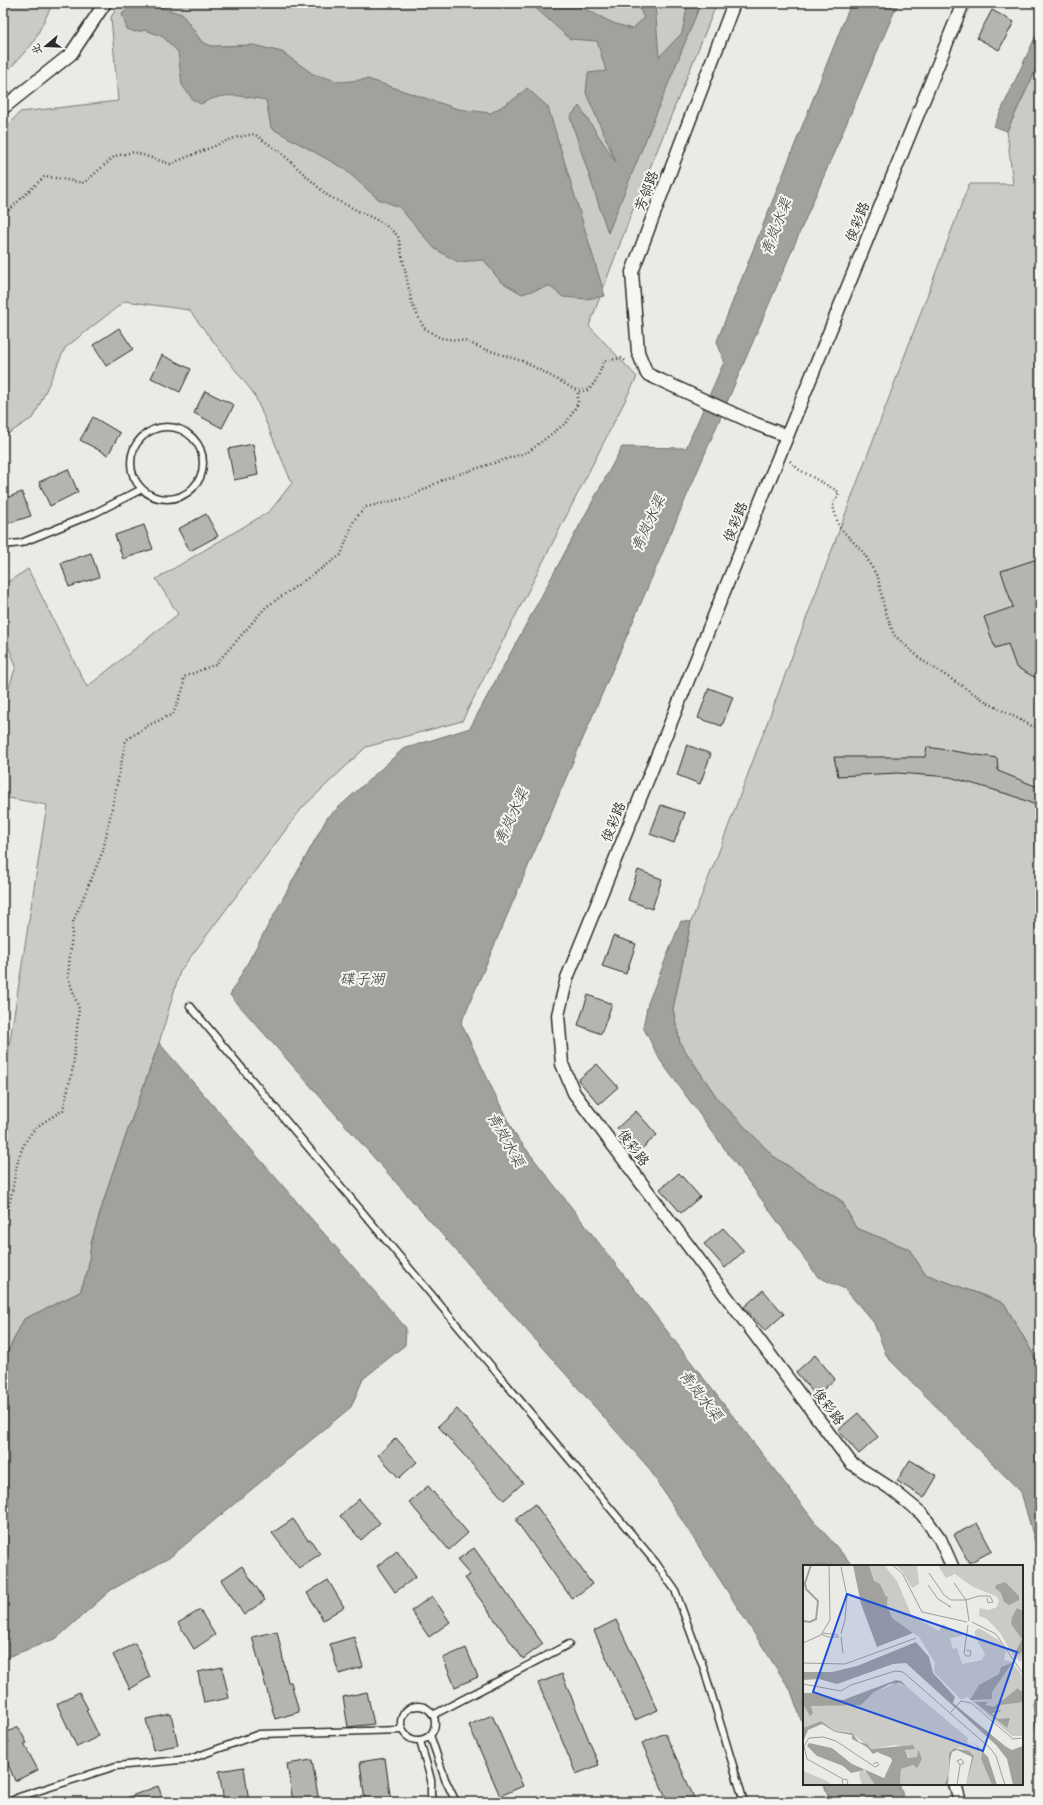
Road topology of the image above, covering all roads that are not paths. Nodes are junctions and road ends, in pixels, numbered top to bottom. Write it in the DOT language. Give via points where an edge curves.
graph roads {
  1 [pos="105,3"];
  2 [pos="734,3"];
  3 [pos="963,3"];
  4 [pos="3,108"];
  5 [pos="787,436"];
  6 [pos="142,489"];
  7 [pos="3,545"];
  8 [pos="190,1006"];
  9 [pos="952,1565"];
  10 [pos="569,1644"];
  11 [pos="433,1715"];
  12 [pos="402,1730"];
  13 [pos="430,1735"];
  14 [pos="420,1740"];
  15 [pos="955,1785"];
  16 [pos="10,1802"];
  17 [pos="433,1802"];
  18 [pos="456,1802"];
  19 [pos="744,1802"];
  20 [pos="960,1802"];
  1 -- 4 [label="street" via="71,54"];
  2 -- 5 [label="street, 芳邻路" via="632,272 638,352 647,374"];
  3 -- 5 [label="street, 俊彩路"];
  5 -- 9 [label="street, 俊彩路" via="567,978 558,1015 562,1064 574,1093 850,1463 890,1488 922,1514 940,1539"];
  6 -- 6 [label="lane" via="152,496 165,499 190,492 197,484 202,472 203,456 198,445 186,432 167,427 155,429 137,444 131,464 134,476"];
  6 -- 7 [label="lane" via="95,512 21,542"];
  8 -- 19 [label="lane" via="656,1563 675,1590 703,1666"];
  10 -- 11 [label="lane"];
  11 -- 12 [label="lane" via="424,1707 413,1706 401,1719"];
  11 -- 13 [label="lane" via="435,1726"];
  12 -- 14 [label="lane" via="410,1738"];
  12 -- 16 [label="lane" via="259,1734 190,1759 116,1766"];
  13 -- 14 [label="lane"];
  13 -- 18 [label="lane"];
  14 -- 17 [label="lane" via="431,1781 430,1797"];
  15 -- 20 [label="street"];
}
